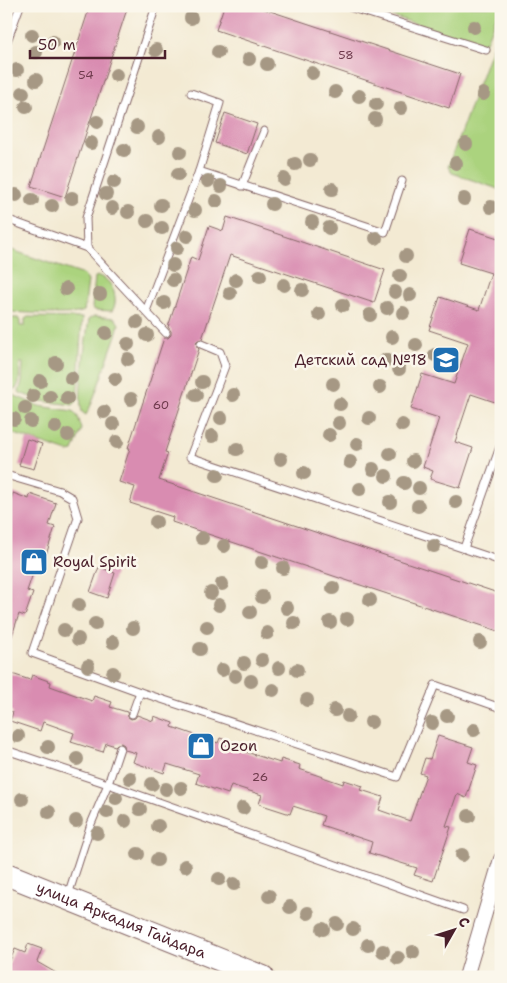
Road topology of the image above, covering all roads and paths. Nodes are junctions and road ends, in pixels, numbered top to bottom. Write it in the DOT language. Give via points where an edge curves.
graph roads {
  1 [pos="20,6"];
  2 [pos="156,6"];
  3 [pos="346,6"];
  4 [pos="6,44"];
  5 [pos="486,50"];
  6 [pos="190,93"];
  7 [pos="264,131"];
  8 [pos="199,171"];
  9 [pos="402,181"];
  10 [pos="242,186"];
  11 [pos="6,219"];
  12 [pos="87,248"];
  13 [pos="146,311"];
  14 [pos="166,333"];
  15 [pos="201,344"];
  16 [pos="501,444"];
  17 [pos="6,475"];
  18 [pos="464,548"];
  19 [pos="501,562"];
  20 [pos="140,692"];
  21 [pos="501,708"];
  22 [pos="132,714"];
  23 [pos="120,748"];
  24 [pos="6,750"];
  25 [pos="108,784"];
  26 [pos="501,859"];
  27 [pos="8,880"];
  28 [pos="68,898"];
  29 [pos="463,910"];
  30 [pos="263,977"];
  31 [pos="466,977"];
  1 -- 4 [label="lane"];
  2 -- 12 [label="lane" via="86,218"];
  3 -- 5 [label="lane"];
  6 -- 8 [label="lane" via="220,103"];
  7 -- 10 [label="lane"];
  8 -- 10 [label="lane"];
  8 -- 13 [label="lane"];
  9 -- 10 [label="lane" via="385,232"];
  11 -- 12 [label="lane"];
  12 -- 13 [label="lane"];
  13 -- 14 [label="lane"];
  15 -- 18 [label="lane" via="220,352 225,366 190,457"];
  16 -- 18 [label="lane"];
  17 -- 20 [label="lane" via="60,491 72,498 78,518 32,653"];
  18 -- 19 [label="lane"];
  20 -- 21 [label="lane" via="397,777 435,685"];
  20 -- 22 [label="lane"];
  23 -- 25 [label="lane"];
  24 -- 25 [label="lane"];
  25 -- 28 [label="lane" via="90,824"];
  25 -- 29 [label="lane"];
  26 -- 31 [label="street"];
  27 -- 28 [label="main road, улица Аркадия Гайдара"];
  28 -- 30 [label="main road, улица Аркадия Гайдара"];
}
